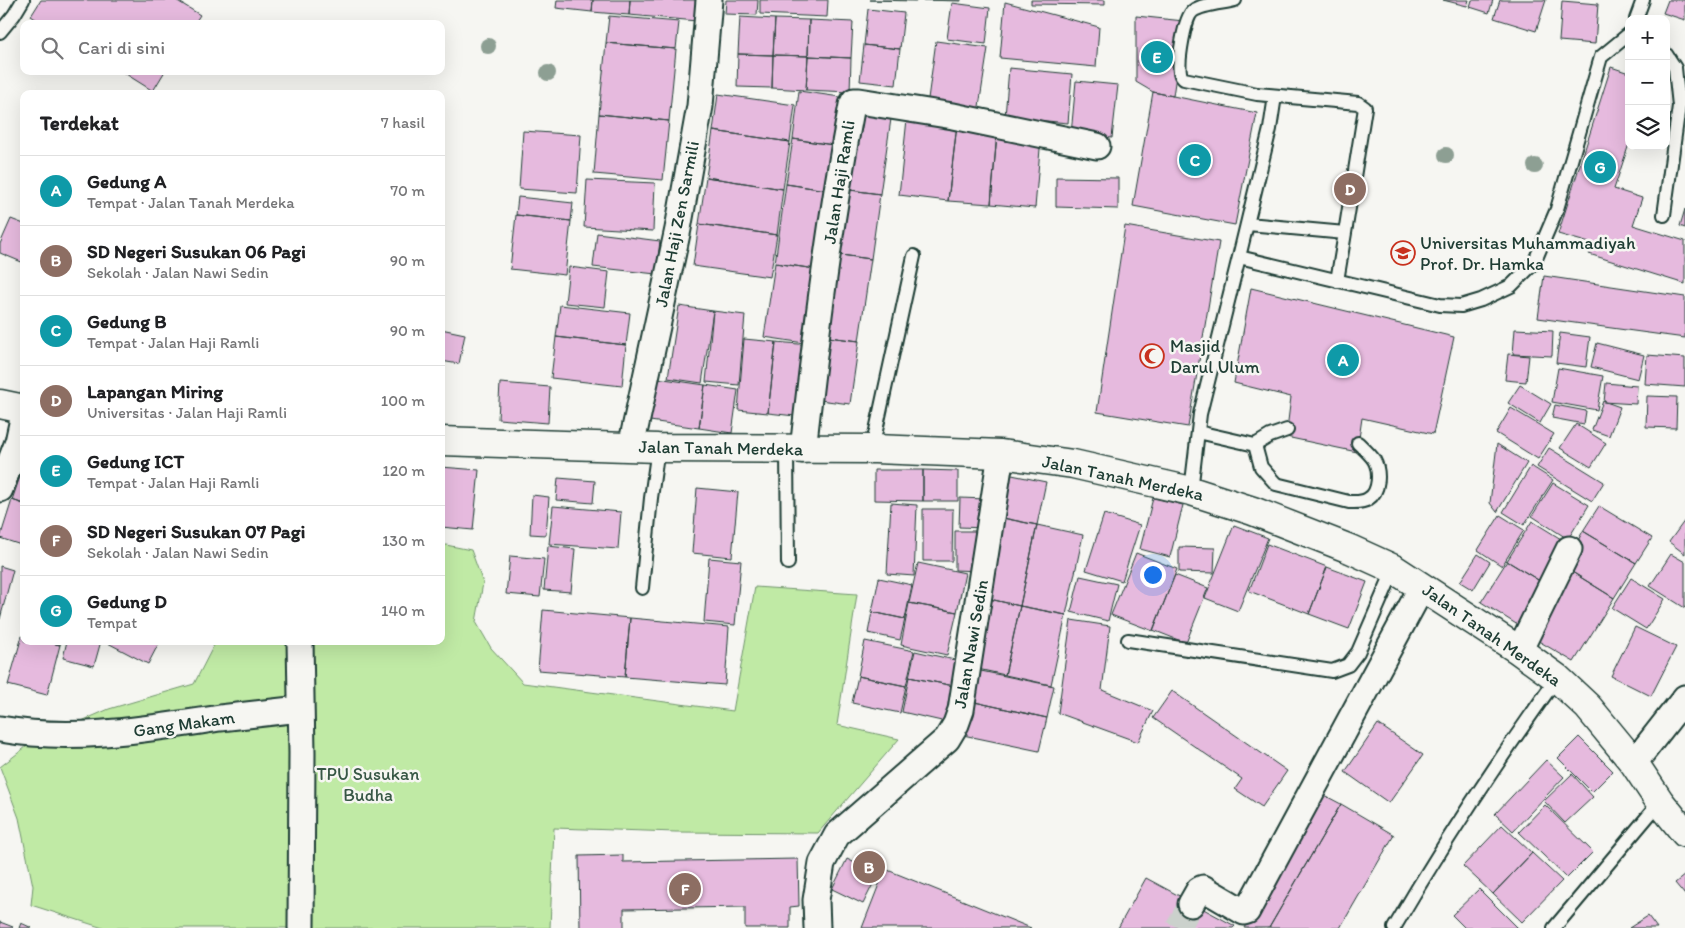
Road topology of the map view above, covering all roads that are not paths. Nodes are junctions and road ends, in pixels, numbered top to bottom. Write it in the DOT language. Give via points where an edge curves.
graph roads {
  1 [pos="23,0"];
  2 [pos="709,0"];
  3 [pos="1235,0"];
  4 [pos="1643,0"];
  5 [pos="1637,15"];
  6 [pos="0,32"];
  7 [pos="1625,37"];
  8 [pos="1670,60"];
  9 [pos="1275,96"];
  10 [pos="1097,146"];
  11 [pos="1664,215"];
  12 [pos="1248,224"];
  13 [pos="1345,233"];
  14 [pos="914,256"];
  15 [pos="1239,258"];
  16 [pos="1337,281"];
  17 [pos="0,404"];
  18 [pos="20,408"];
  19 [pos="1287,430"];
  20 [pos="1198,432"];
  21 [pos="20,433"];
  22 [pos="445,441"];
  23 [pos="1358,443"];
  24 [pos="1255,445"];
  25 [pos="631,447"];
  26 [pos="658,448"];
  27 [pos="876,449"];
  28 [pos="795,450"];
  29 [pos="1001,454"];
  30 [pos="0,488"];
  31 [pos="1191,491"];
  32 [pos="1569,549"];
  33 [pos="788,564"];
  34 [pos="1394,569"];
  35 [pos="1422,587"];
  36 [pos="642,588"];
  37 [pos="1128,640"];
  38 [pos="300,645"];
  39 [pos="1517,649"];
  40 [pos="1557,678"];
  41 [pos="1685,698"];
  42 [pos="300,709"];
  43 [pos="0,729"];
  44 [pos="1634,763"];
  45 [pos="1660,802"];
  46 [pos="1685,833"];
  47 [pos="1191,904"];
  48 [pos="301,928"];
  49 [pos="817,928"];
  50 [pos="1394,928"];
  51 [pos="1554,928"];
  1 -- 6 [label="lane"];
  2 -- 25 [label="street, Jalan Haji Zen Sarmili" via="700,106 678,229"];
  3 -- 9 [label="lane" via="1192,12 1186,21 1181,76"];
  4 -- 5 [label="lane"];
  7 -- 16 [label="lane" via="1601,57 1557,209 1534,263 1511,286 1461,306 1426,302"];
  8 -- 11 [label="lane" via="1675,68 1679,106"];
  9 -- 12 [label="lane"];
  9 -- 13 [label="lane" via="1358,103 1364,108"];
  10 -- 28 [label="street, Jalan Haji Ramli" via="953,116 854,101 840,168 819,317"];
  12 -- 13 [label="lane"];
  12 -- 15 [label="lane"];
  13 -- 16 [label="lane"];
  14 -- 27 [label="lane" via="876,435"];
  15 -- 16 [label="lane"];
  15 -- 20 [label="lane"];
  17 -- 18 [label="street"];
  19 -- 24 [label="lane"];
  20 -- 24 [label="lane"];
  20 -- 31 [label="lane"];
  21 -- 30 [label="street"];
  22 -- 25 [label="street, Jalan Tanah Merdeka"];
  23 -- 24 [label="lane" via="1373,459 1378,471 1377,488 1369,498 1360,502 1348,502 1276,484 1261,467"];
  25 -- 26 [label="street, Jalan Tanah Merdeka"];
  26 -- 28 [label="street, Jalan Tanah Merdeka"];
  26 -- 36 [label="lane"];
  27 -- 28 [label="street, Jalan Tanah Merdeka"];
  27 -- 29 [label="street, Jalan Tanah Merdeka"];
  28 -- 33 [label="lane"];
  29 -- 31 [label="street, Jalan Tanah Merdeka" via="1073,464"];
  29 -- 49 [label="street, Jalan Nawi Sedin" via="961,710 956,724 947,738 837,834 822,863 816,900"];
  31 -- 34 [label="street, Jalan Tanah Merdeka" via="1253,511"];
  32 -- 39 [label="street"];
  34 -- 35 [label="street, Jalan Tanah Merdeka"];
  34 -- 37 [label="lane" via="1358,652 1348,665 1332,671"];
  35 -- 39 [label="street, Jalan Tanah Merdeka"];
  35 -- 47 [label="street" via="1247,911 1204,888 1199,890"];
  38 -- 42 [label="street"];
  39 -- 40 [label="street, Jalan Tanah Merdeka"];
  40 -- 44 [label="street, Jalan Tanah Merdeka" via="1588,708"];
  40 -- 50 [label="lane" via="1434,860"];
  41 -- 44 [label="street"];
  42 -- 43 [label="street, Gang Makam" via="143,730 78,735 29,734"];
  42 -- 48 [label="street"];
  44 -- 45 [label="street, Jalan Tanah Merdeka"];
  45 -- 46 [label="street, Jalan Tanah Merdeka"];
  45 -- 51 [label="lane"];
}
